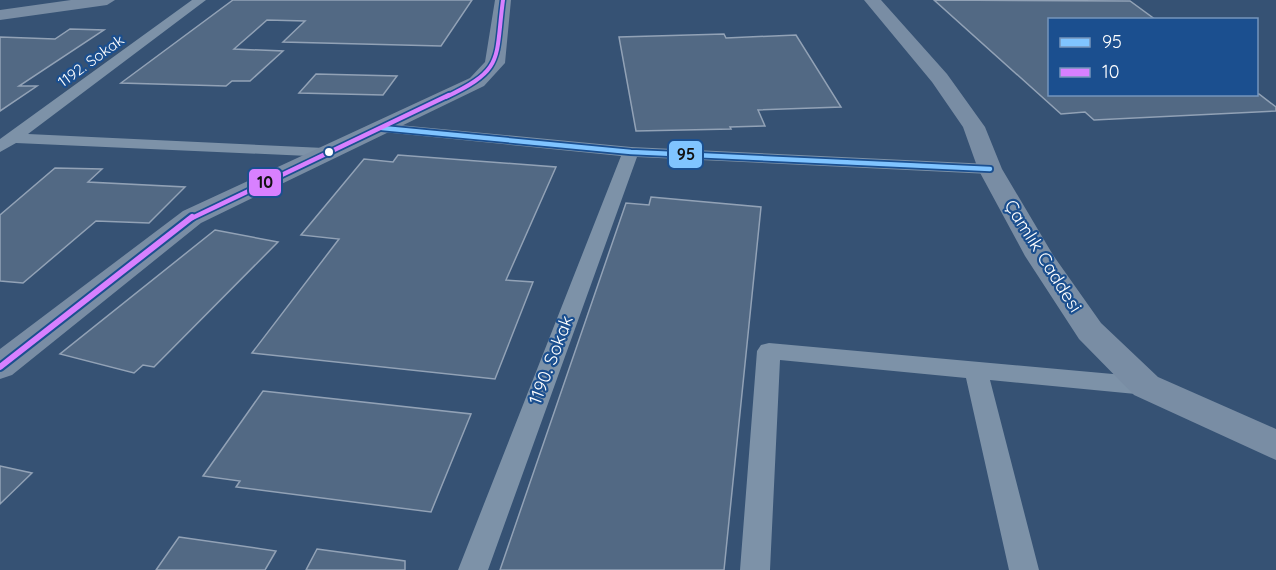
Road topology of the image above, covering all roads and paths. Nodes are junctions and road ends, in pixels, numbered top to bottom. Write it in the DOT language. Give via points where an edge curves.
graph roads {
  1 [pos="107,0"];
  2 [pos="200,0"];
  3 [pos="503,0"];
  4 [pos="872,0"];
  5 [pos="0,15"];
  6 [pos="378,128"];
  7 [pos="9,136"];
  8 [pos="631,152"];
  9 [pos="324,153"];
  10 [pos="990,169"];
  11 [pos="0,367"];
  12 [pos="976,370"];
  13 [pos="1146,386"];
  14 [pos="1276,445"];
  15 [pos="473,570"];
  16 [pos="755,570"];
  17 [pos="1024,570"];
  1 -- 5 [label="street"];
  2 -- 7 [label="street, 1192. Sokak"];
  3 -- 6 [label="street" via="495,63 477,82"];
  4 -- 10 [label="street, Çamlık Caddesi" via="940,78 974,127"];
  6 -- 8 [label="street"];
  6 -- 9 [label="street"];
  7 -- 9 [label="street"];
  8 -- 10 [label="street"];
  8 -- 15 [label="street, 1190. Sokak"];
  9 -- 11 [label="street" via="192,217"];
  10 -- 13 [label="street, Çamlık Caddesi" via="1039,256 1090,331"];
  12 -- 13 [label="street"];
  12 -- 16 [label="street" via="769,351"];
  12 -- 17 [label="street"];
  13 -- 14 [label="street, Çamlık Caddesi"];
}
